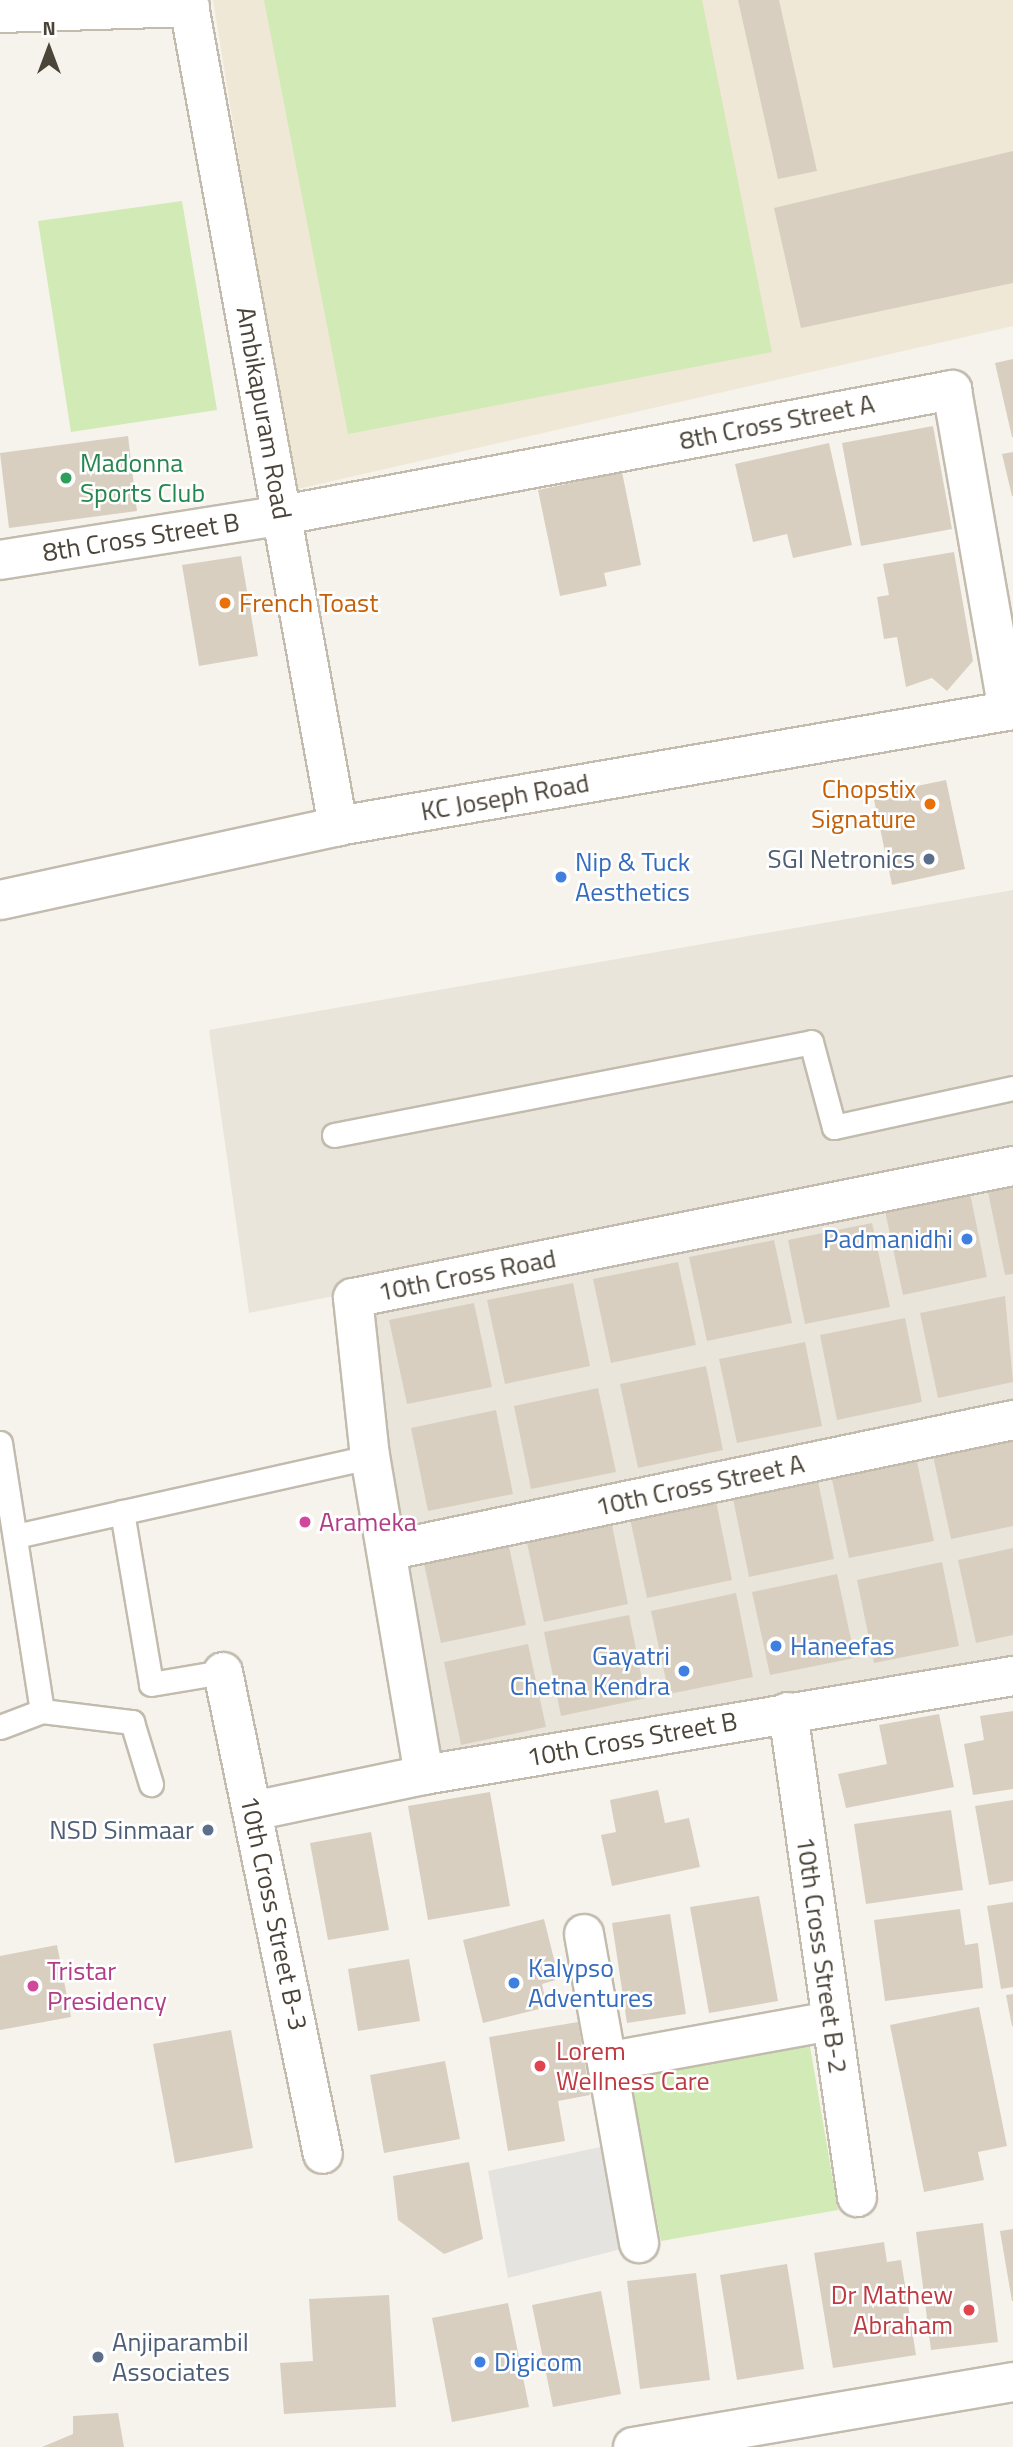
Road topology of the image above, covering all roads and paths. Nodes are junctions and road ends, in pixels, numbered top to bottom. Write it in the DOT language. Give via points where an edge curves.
graph roads {
  1 [pos="189,4"];
  2 [pos="0,13"];
  3 [pos="283,515"];
  4 [pos="0,560"];
  5 [pos="1011,710"];
  6 [pos="338,826"];
  7 [pos="0,900"];
  8 [pos="1013,1088"];
  9 [pos="334,1135"];
  10 [pos="1013,1166"];
  11 [pos="1013,1420"];
  12 [pos="0,1443"];
  13 [pos="370,1457"];
  14 [pos="122,1512"];
  15 [pos="16,1536"];
  16 [pos="387,1551"];
  17 [pos="223,1672"];
  18 [pos="1013,1676"];
  19 [pos="42,1711"];
  20 [pos="788,1712"];
  21 [pos="0,1727"];
  22 [pos="424,1775"];
  23 [pos="151,1784"];
  24 [pos="253,1811"];
  25 [pos="584,1934"];
  26 [pos="831,2021"];
  27 [pos="611,2061"];
  28 [pos="323,2154"];
  29 [pos="857,2197"];
  30 [pos="639,2243"];
  31 [pos="1013,2382"];
  32 [pos="633,2447"];
  1 -- 2 [label="street"];
  1 -- 3 [label="street, Ambikapuram Road"];
  3 -- 4 [label="street, 8th Cross Street B"];
  3 -- 5 [label="street, 8th Cross Street A" via="951,390"];
  3 -- 6 [label="street, Ambikapuram Road"];
  5 -- 6 [label="street, KC Joseph Road"];
  6 -- 7 [label="street, KC Joseph Road"];
  8 -- 9 [label="lane" via="834,1127 811,1042"];
  10 -- 13 [label="street, 10th Cross Road" via="353,1298"];
  11 -- 16 [label="street, 10th Cross Street A"];
  12 -- 15 [label="lane"];
  13 -- 14 [label="lane"];
  13 -- 16 [label="street, 10th Cross Road"];
  14 -- 15 [label="lane"];
  14 -- 17 [label="lane" via="151,1684"];
  15 -- 19 [label="lane"];
  16 -- 22 [label="street, 10th Cross Road"];
  17 -- 24 [label="street, 10th Cross Street B-3"];
  18 -- 20 [label="street, 10th Cross Street B"];
  19 -- 21 [label="lane"];
  19 -- 23 [label="lane" via="132,1722"];
  20 -- 22 [label="street, 10th Cross Street B"];
  20 -- 26 [label="street, 10th Cross Street B-2"];
  22 -- 24 [label="street, 10th Cross Street B"];
  24 -- 28 [label="street, 10th Cross Street B-3"];
  25 -- 27 [label="street"];
  26 -- 27 [label="street"];
  26 -- 29 [label="street, 10th Cross Street B-2"];
  27 -- 30 [label="street" via="622,2190"];
  31 -- 32 [label="street"];
}
